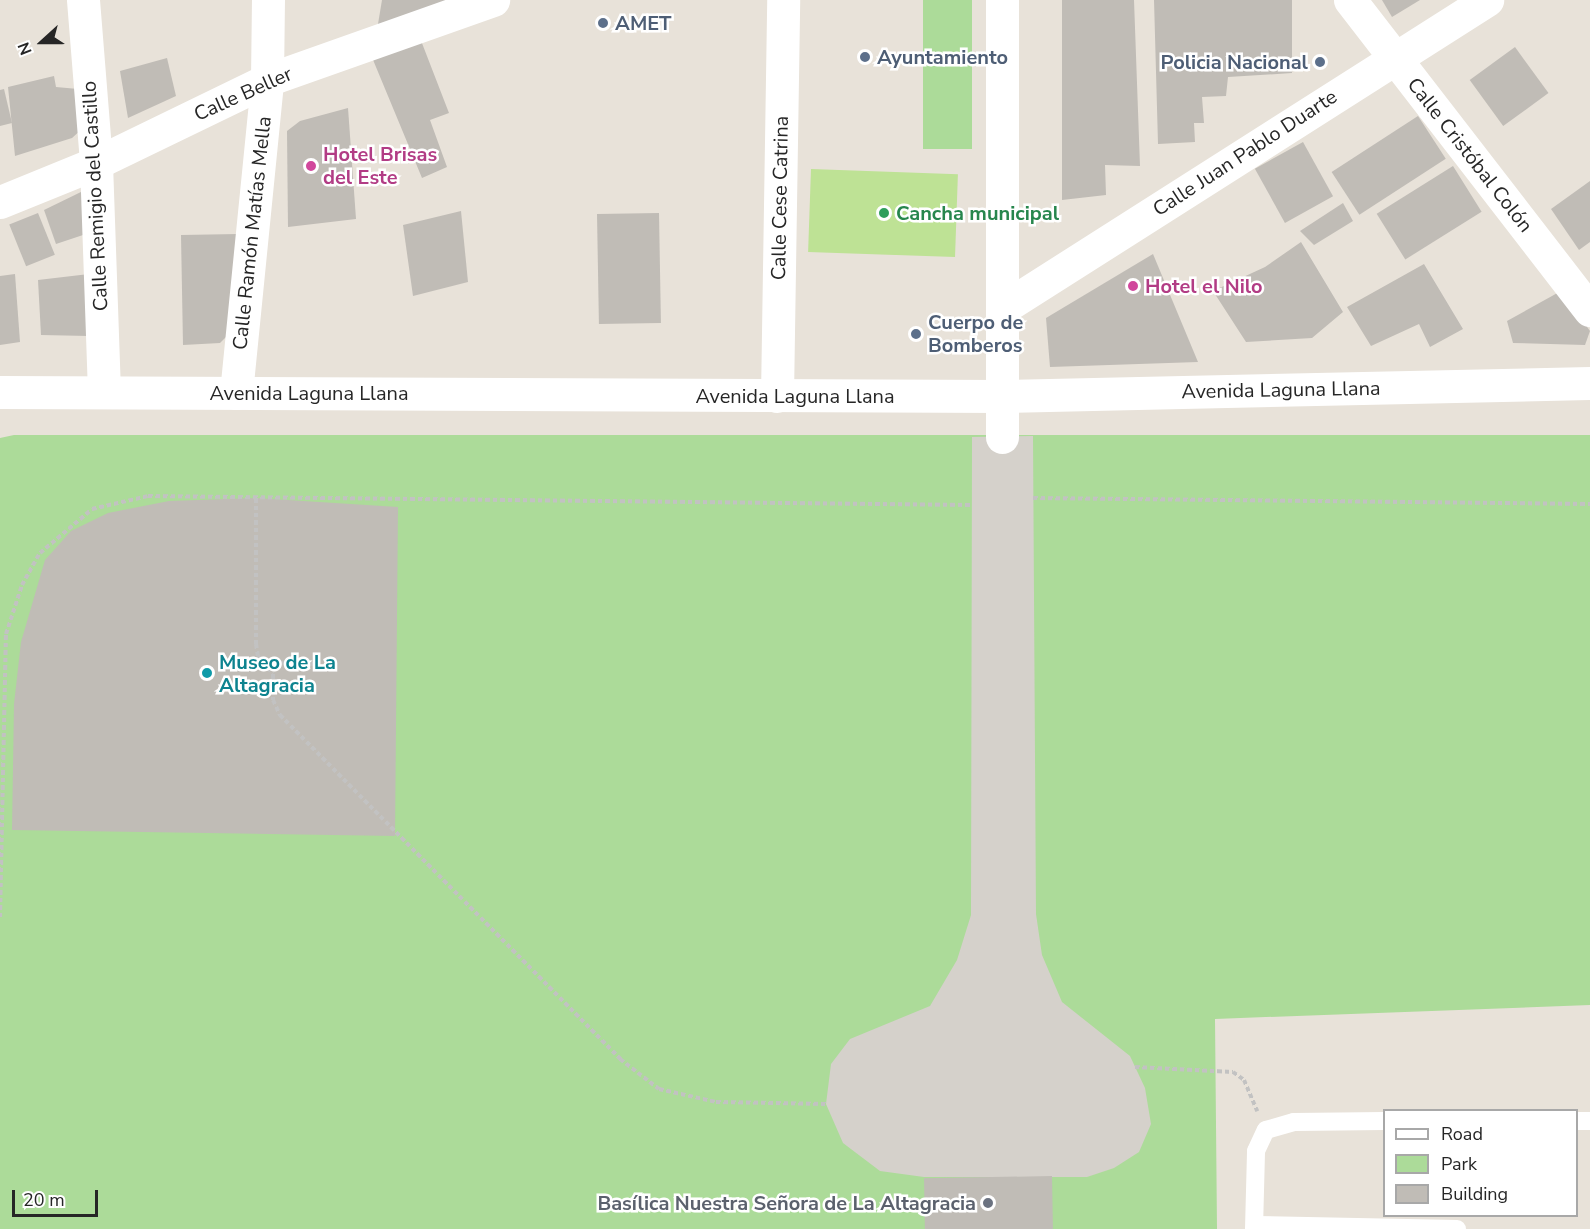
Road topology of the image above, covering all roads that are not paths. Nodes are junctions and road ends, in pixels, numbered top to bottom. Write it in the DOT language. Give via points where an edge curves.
graph roads {
  1 [pos="83,0"];
  2 [pos="268,0"];
  3 [pos="493,0"];
  4 [pos="783,0"];
  5 [pos="1002,0"];
  6 [pos="1350,0"];
  7 [pos="1487,0"];
  8 [pos="1394,58"];
  9 [pos="267,80"];
  10 [pos="96,164"];
  11 [pos="0,202"];
  12 [pos="1003,308"];
  13 [pos="1590,310"];
  14 [pos="1590,383"];
  15 [pos="0,392"];
  16 [pos="104,392"];
  17 [pos="236,393"];
  18 [pos="777,396"];
  19 [pos="1004,396"];
  20 [pos="1002,436"];
  21 [pos="1383,1121"];
  22 [pos="1255,1227"];
  23 [pos="1449,1229"];
  24 [pos="1457,1229"];
  1 -- 10 [label="street, Calle Remigio del Castillo"];
  2 -- 9 [label="street, Calle Ramón Matías Mella"];
  3 -- 9 [label="street, Calle Beller"];
  4 -- 18 [label="street, Calle Cese Catrina"];
  5 -- 12 [label="street"];
  6 -- 8 [label="street, Calle Cristóbal Colón"];
  7 -- 8 [label="street, Calle Juan Pablo Duarte"];
  8 -- 12 [label="street, Calle Juan Pablo Duarte"];
  8 -- 13 [label="street, Calle Cristóbal Colón"];
  9 -- 10 [label="street, Calle Beller"];
  9 -- 17 [label="street, Calle Ramón Matías Mella"];
  10 -- 11 [label="street, Calle Beller"];
  10 -- 16 [label="street, Calle Remigio del Castillo"];
  12 -- 19 [label="street"];
  14 -- 19 [label="street, Avenida Laguna Llana"];
  15 -- 16 [label="street, Avenida Laguna Llana"];
  16 -- 17 [label="street, Avenida Laguna Llana"];
  17 -- 18 [label="street, Avenida Laguna Llana"];
  18 -- 19 [label="street, Avenida Laguna Llana"];
  19 -- 20 [label="street"];
  21 -- 22 [label="lane" via="1294,1122 1266,1130 1256,1151"];
  22 -- 23 [label="lane"];
  23 -- 24 [label="lane"];
}
